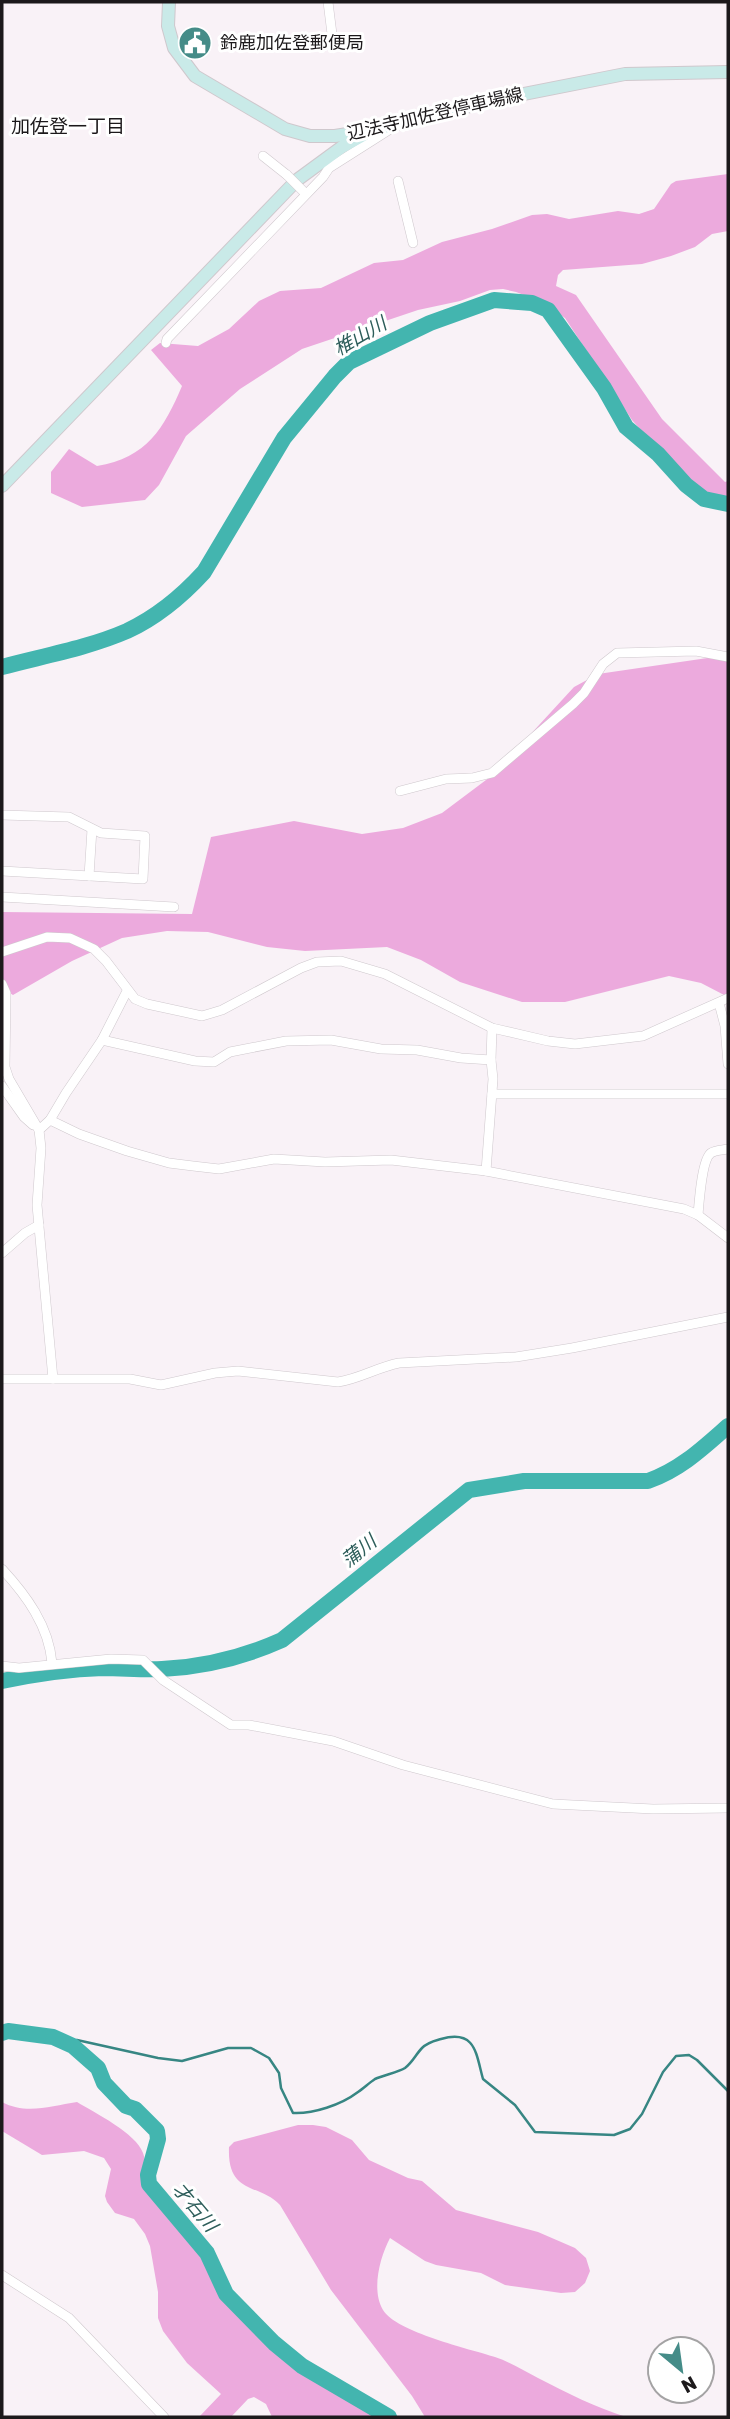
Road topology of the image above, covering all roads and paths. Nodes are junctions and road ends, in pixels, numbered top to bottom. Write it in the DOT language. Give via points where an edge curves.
graph roads {
  1 [pos="169,2"];
  2 [pos="328,2"];
  3 [pos="332,34"];
  4 [pos="728,72"];
  5 [pos="395,123"];
  6 [pos="372,130"];
  7 [pos="262,156"];
  8 [pos="398,181"];
  9 [pos="305,192"];
  10 [pos="413,243"];
  11 [pos="166,343"];
  12 [pos="2,486"];
  13 [pos="728,657"];
  14 [pos="400,791"];
  15 [pos="2,815"];
  16 [pos="92,829"];
  17 [pos="2,871"];
  18 [pos="89,876"];
  19 [pos="2,897"];
  20 [pos="174,907"];
  21 [pos="2,952"];
  22 [pos="2,984"];
  23 [pos="127,991"];
  24 [pos="728,998"];
  25 [pos="719,1003"];
  26 [pos="4,1012"];
  27 [pos="492,1028"];
  28 [pos="102,1040"];
  29 [pos="491,1060"];
  30 [pos="728,1064"];
  31 [pos="2,1086"];
  32 [pos="492,1094"];
  33 [pos="728,1094"];
  34 [pos="50,1120"];
  35 [pos="39,1130"];
  36 [pos="728,1149"];
  37 [pos="486,1171"];
  38 [pos="698,1215"];
  39 [pos="39,1225"];
  40 [pos="728,1238"];
  41 [pos="2,1253"];
  42 [pos="728,1317"];
  43 [pos="2,1378"];
  44 [pos="53,1380"];
  45 [pos="2,1569"];
  46 [pos="52,1663"];
  47 [pos="2,1666"];
  48 [pos="728,1808"];
  49 [pos="2,2274"];
  50 [pos="164,2417"];
  1 -- 6 [label="main road, 辺法寺加佐登停車場線" via="168,26 174,48 200,80 285,130 335,136"];
  2 -- 3 [label="street"];
  4 -- 5 [label="main road, 辺法寺加佐登停車場線" via="625,74"];
  5 -- 6 [label="main road, 辺法寺加佐登停車場線"];
  5 -- 9 [label="street" via="334,164"];
  6 -- 12 [label="main road" via="297,180"];
  7 -- 9 [label="street, bridge"];
  8 -- 10 [label="street"];
  9 -- 11 [label="street"];
  13 -- 14 [label="street" via="696,652 617,653 573,704 497,770"];
  15 -- 16 [label="street" via="69,817"];
  16 -- 18 [label="street"];
  16 -- 18 [label="street" via="101,834 145,836 143,879"];
  17 -- 18 [label="street"];
  19 -- 20 [label="street"];
  21 -- 23 [label="street" via="47,937 70,938 94,949"];
  22 -- 26 [label="street"];
  23 -- 27 [label="street" via="147,1004 210,1015 301,968 341,961 385,974"];
  23 -- 28 [label="street"];
  24 -- 25 [label="street"];
  25 -- 27 [label="street" via="632,1039 575,1044"];
  25 -- 30 [label="street"];
  26 -- 35 [label="street" via="5,1067"];
  27 -- 29 [label="street"];
  28 -- 29 [label="street" via="210,1062 230,1052 286,1041 331,1041"];
  28 -- 34 [label="street"];
  29 -- 32 [label="street"];
  31 -- 35 [label="street"];
  32 -- 33 [label="street"];
  32 -- 37 [label="street"];
  34 -- 35 [label="street"];
  34 -- 37 [label="street" via="127,1151 193,1166 219,1169 274,1159 391,1160"];
  35 -- 39 [label="street"];
  36 -- 38 [label="street" via="708,1155"];
  37 -- 38 [label="street"];
  38 -- 40 [label="street"];
  39 -- 41 [label="street"];
  39 -- 44 [label="street"];
  42 -- 44 [label="street" via="516,1357 399,1363 338,1382 238,1371 161,1385 130,1379"];
  43 -- 44 [label="street"];
  45 -- 46 [label="street" via="29,1601 51,1647"];
  46 -- 47 [label="street"];
  46 -- 48 [label="street" via="143,1660 163,1680 231,1725 333,1741 403,1765 553,1804 653,1810"];
  49 -- 50 [label="street" via="69,2318"];
}
